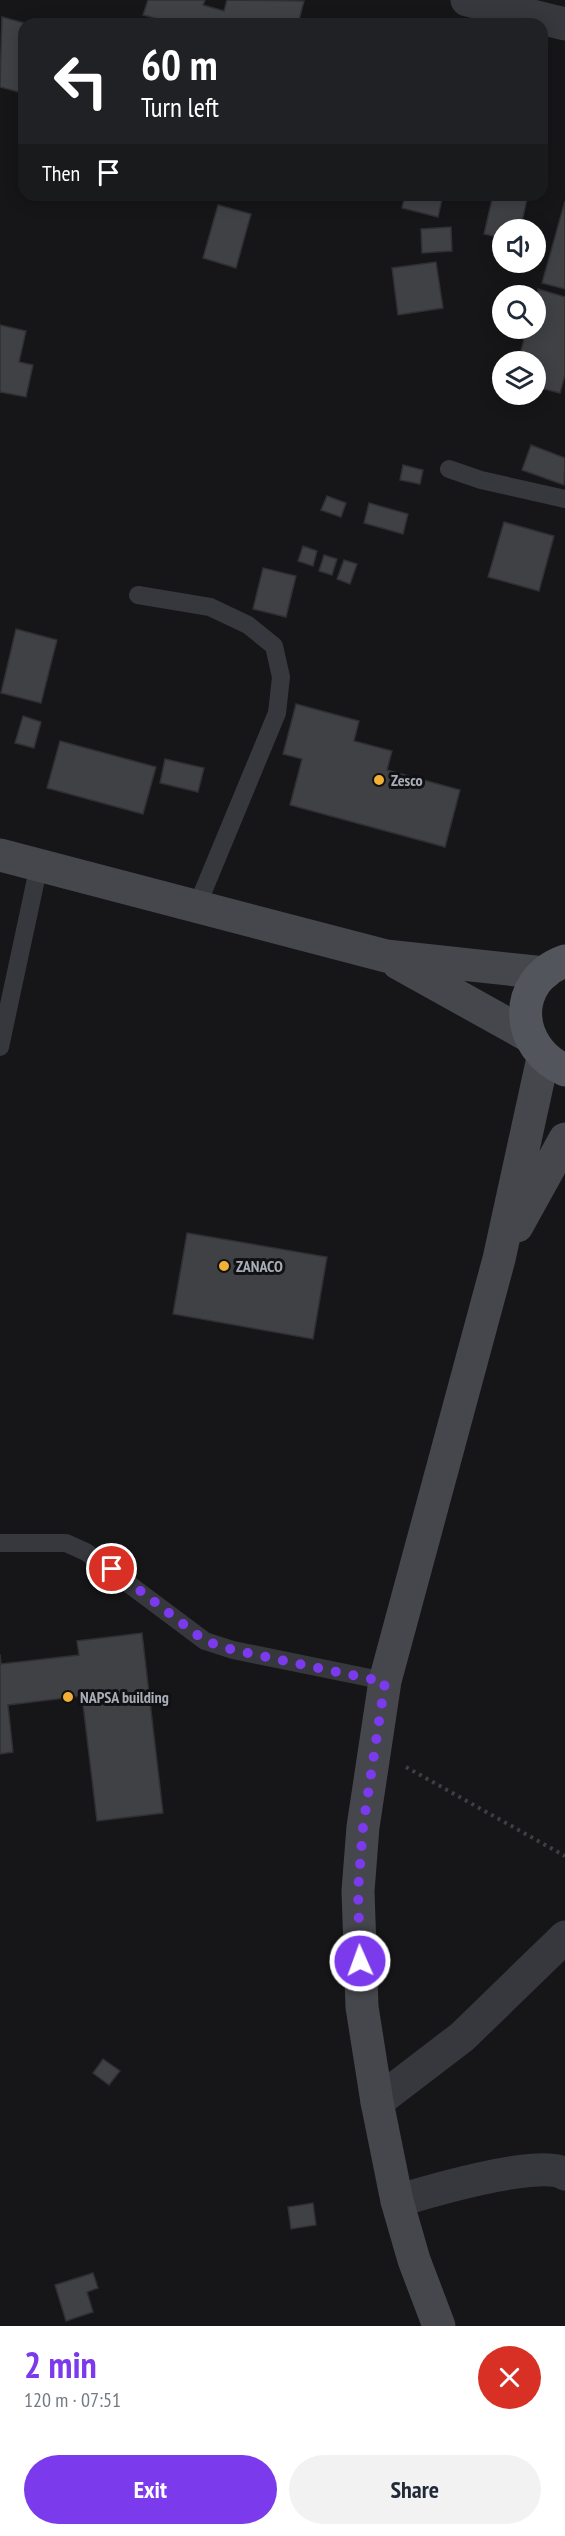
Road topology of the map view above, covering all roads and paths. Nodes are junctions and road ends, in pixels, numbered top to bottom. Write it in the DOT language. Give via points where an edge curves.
graph roads {
  1 [pos="467,0"];
  2 [pos="540,18"];
  3 [pos="548,20"];
  4 [pos="565,24"];
  5 [pos="449,469"];
  6 [pos="565,499"];
  7 [pos="138,595"];
  8 [pos="0,855"];
  9 [pos="39,865"];
  10 [pos="197,906"];
  11 [pos="386,956"];
  12 [pos="558,961"];
  13 [pos="0,1047"];
  14 [pos="546,1055"];
  15 [pos="565,1139"];
  16 [pos="499,1259"];
  17 [pos="0,1543"];
  18 [pos="385,1682"];
  19 [pos="374,1749"];
  20 [pos="565,1856"];
  21 [pos="565,1937"];
  22 [pos="377,2102"];
  23 [pos="565,2174"];
  24 [pos="397,2201"];
  25 [pos="439,2326"];
  1 -- 2 [label="street"];
  3 -- 4 [label="street"];
  5 -- 6 [label="lane"];
  7 -- 10 [label="lane" via="210,607 248,625 274,646 281,677 277,713"];
  8 -- 9 [label="main road"];
  9 -- 10 [label="main road"];
  9 -- 13 [label="lane"];
  10 -- 11 [label="main road"];
  11 -- 12 [label="main road"];
  11 -- 14 [label="main road"];
  12 -- 14 [label="main road" via="535,983 526,1008"];
  14 -- 16 [label="main road"];
  15 -- 16 [label="main road"];
  16 -- 18 [label="main road"];
  17 -- 18 [label="lane" via="66,1543 86,1552 205,1641"];
  18 -- 19 [label="main road"];
  19 -- 20 [label="path"];
  19 -- 22 [label="main road" via="358,1891 362,2007"];
  21 -- 22 [label="street" via="462,2037"];
  22 -- 24 [label="main road"];
  23 -- 24 [label="street" via="552,2169 513,2174 455,2184"];
  24 -- 25 [label="main road"];
}
